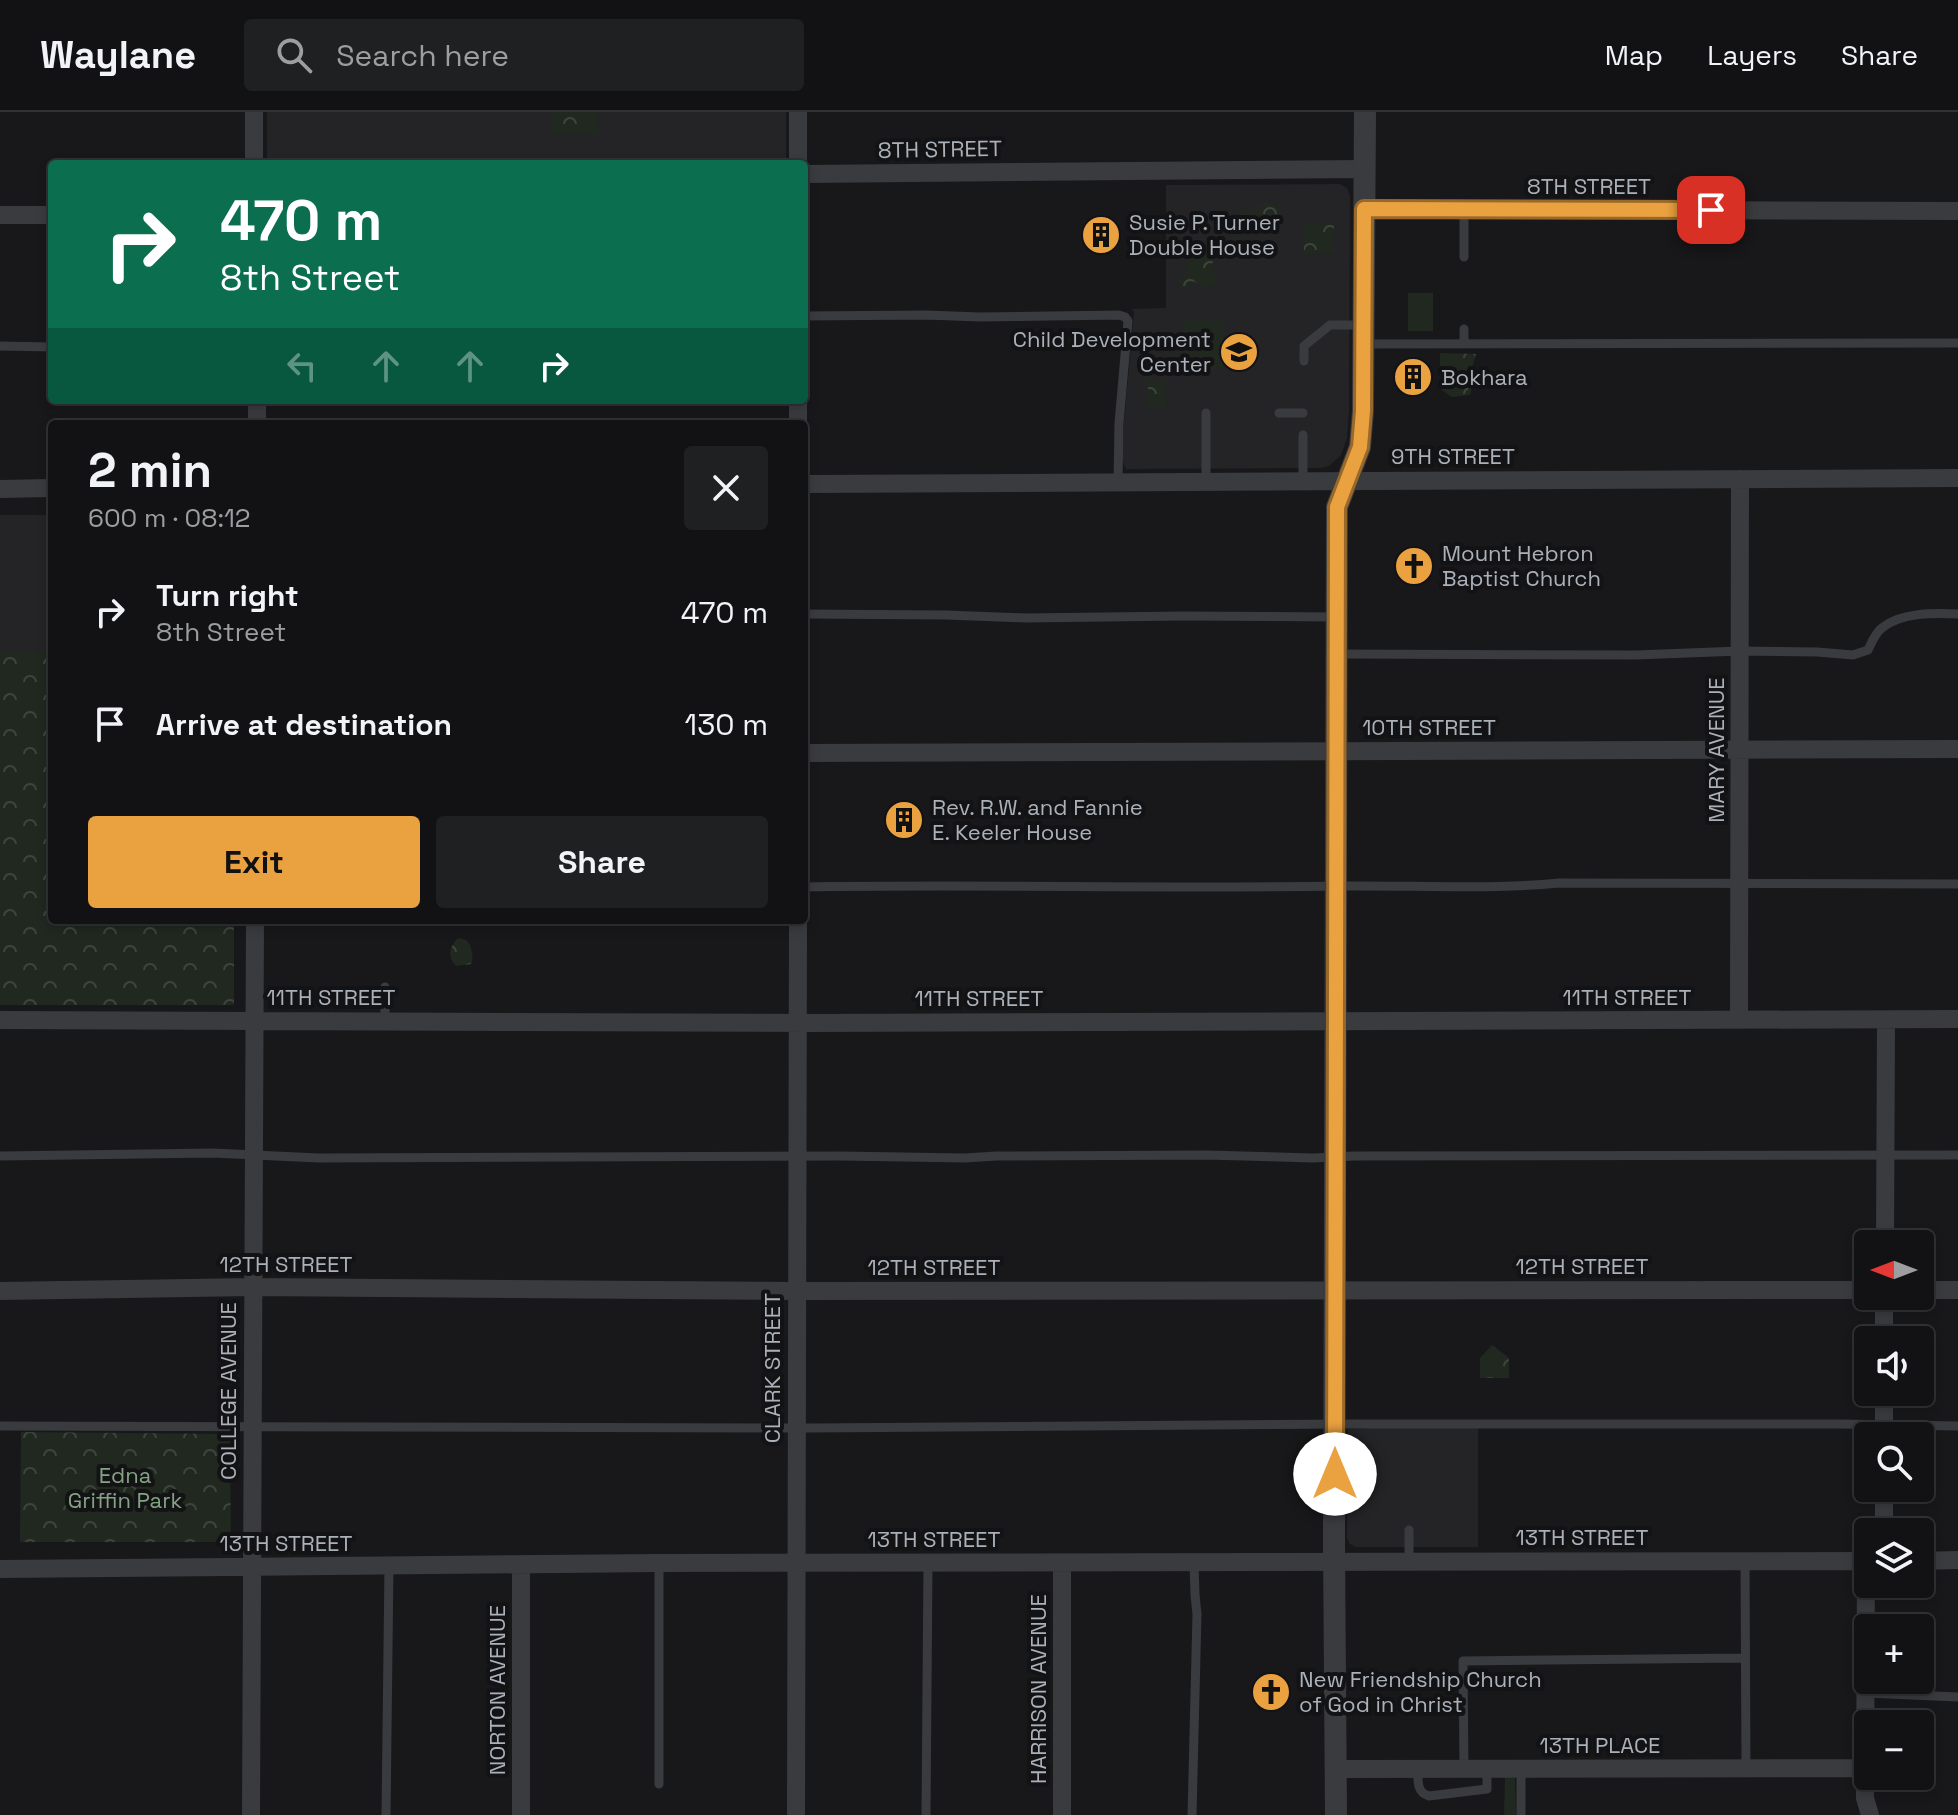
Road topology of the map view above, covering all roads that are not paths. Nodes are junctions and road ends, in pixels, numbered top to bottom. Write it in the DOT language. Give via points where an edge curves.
graph roads {
  1 [pos="254,112"];
  2 [pos="798,112"];
  3 [pos="1365,112"];
  4 [pos="254,160"];
  5 [pos="798,160"];
  6 [pos="1365,169"];
  7 [pos="808,174"];
  8 [pos="1364,209"];
  9 [pos="1464,209"];
  10 [pos="1958,211"];
  11 [pos="0,215"];
  12 [pos="48,215"];
  13 [pos="1464,257"];
  14 [pos="808,316"];
  15 [pos="1464,329"];
  16 [pos="1364,335"];
  17 [pos="1958,343"];
  18 [pos="1464,344"];
  19 [pos="0,346"];
  20 [pos="48,347"];
  21 [pos="1304,361"];
  22 [pos="1206,413"];
  23 [pos="1279,413"];
  24 [pos="1303,413"];
  25 [pos="1303,435"];
  26 [pos="1958,478"];
  27 [pos="1740,479"];
  28 [pos="1303,481"];
  29 [pos="1348,481"];
  30 [pos="1118,482"];
  31 [pos="1206,482"];
  32 [pos="808,484"];
  33 [pos="48,488"];
  34 [pos="0,489"];
  35 [pos="808,614"];
  36 [pos="1958,614"];
  37 [pos="1337,617"];
  38 [pos="1740,651"];
  39 [pos="1337,654"];
  40 [pos="1958,749"];
  41 [pos="1740,750"];
  42 [pos="1336,751"];
  43 [pos="808,753"];
  44 [pos="1739,884"];
  45 [pos="1958,884"];
  46 [pos="1336,886"];
  47 [pos="808,887"];
  48 [pos="255,924"];
  49 [pos="798,924"];
  50 [pos="385,987"];
  51 [pos="1958,1019"];
  52 [pos="0,1020"];
  53 [pos="254,1020"];
  54 [pos="1739,1020"];
  55 [pos="1886,1020"];
  56 [pos="385,1021"];
  57 [pos="1336,1021"];
  58 [pos="797,1023"];
  59 [pos="1885,1155"];
  60 [pos="1958,1155"];
  61 [pos="0,1156"];
  62 [pos="253,1156"];
  63 [pos="797,1157"];
  64 [pos="1335,1157"];
  65 [pos="1885,1230"];
  66 [pos="252,1287"];
  67 [pos="1854,1290"];
  68 [pos="1934,1290"];
  69 [pos="1958,1290"];
  70 [pos="0,1291"];
  71 [pos="796,1291"];
  72 [pos="1335,1291"];
  73 [pos="252,1425"];
  74 [pos="1335,1425"];
  75 [pos="0,1426"];
  76 [pos="1958,1426"];
  77 [pos="1934,1427"];
  78 [pos="797,1428"];
  79 [pos="1854,1430"];
  80 [pos="1335,1498"];
  81 [pos="1362,1498"];
  82 [pos="1409,1530"];
  83 [pos="1958,1560"];
  84 [pos="1334,1561"];
  85 [pos="1409,1561"];
  86 [pos="1745,1561"];
  87 [pos="1854,1561"];
  88 [pos="1934,1561"];
  89 [pos="659,1563"];
  90 [pos="797,1563"];
  91 [pos="928,1563"];
  92 [pos="1062,1563"];
  93 [pos="1194,1563"];
  94 [pos="521,1565"];
  95 [pos="389,1566"];
  96 [pos="252,1568"];
  97 [pos="0,1569"];
  98 [pos="1745,1658"];
  99 [pos="1889,1694"];
  100 [pos="1958,1697"];
  101 [pos="1746,1768"];
  102 [pos="1854,1768"];
  103 [pos="1336,1769"];
  104 [pos="1418,1769"];
  105 [pos="1464,1769"];
  106 [pos="1487,1769"];
  107 [pos="1521,1769"];
  108 [pos="659,1784"];
  109 [pos="1865,1790"];
  110 [pos="251,1815"];
  111 [pos="386,1815"];
  112 [pos="521,1815"];
  113 [pos="796,1815"];
  114 [pos="926,1815"];
  115 [pos="1062,1815"];
  116 [pos="1192,1815"];
  117 [pos="1336,1815"];
  118 [pos="1521,1815"];
  119 [pos="1870,1815"];
  1 -- 4 [label="street"];
  2 -- 5 [label="street"];
  3 -- 6 [label="street"];
  6 -- 7 [label="street, 8TH STREET"];
  6 -- 8 [label="street"];
  8 -- 9 [label="street, 8TH STREET"];
  8 -- 16 [label="street"];
  9 -- 10 [label="street, 8TH STREET"];
  9 -- 13 [label="lane"];
  11 -- 12 [label="street"];
  14 -- 30 [label="lane" via="1125,317"];
  15 -- 18 [label="lane"];
  16 -- 18 [label="lane"];
  16 -- 21 [label="lane" via="1330,325 1304,346"];
  16 -- 29 [label="street" via="1360,447"];
  17 -- 18 [label="lane"];
  19 -- 20 [label="lane"];
  22 -- 31 [label="lane"];
  23 -- 24 [label="lane"];
  25 -- 28 [label="lane"];
  26 -- 27 [label="street, 9TH STREET"];
  27 -- 29 [label="street, 9TH STREET"];
  27 -- 38 [label="street, MARY AVENUE"];
  28 -- 29 [label="street, 9TH STREET"];
  28 -- 31 [label="street, 9TH STREET"];
  29 -- 37 [label="street" via="1337,507"];
  30 -- 31 [label="street, 9TH STREET"];
  30 -- 32 [label="street, 9TH STREET"];
  33 -- 34 [label="street"];
  35 -- 37 [label="lane"];
  36 -- 38 [label="lane" via="1899,619 1876,633 1868,650 1853,655"];
  37 -- 39 [label="street"];
  38 -- 39 [label="lane"];
  38 -- 41 [label="street, MARY AVENUE"];
  39 -- 42 [label="street"];
  40 -- 41 [label="street, 10TH STREET"];
  41 -- 42 [label="street, 10TH STREET"];
  41 -- 44 [label="street, MARY AVENUE"];
  42 -- 43 [label="street, 10TH STREET"];
  42 -- 46 [label="street"];
  44 -- 45 [label="lane"];
  44 -- 46 [label="lane"];
  44 -- 54 [label="street, MARY AVENUE"];
  46 -- 47 [label="lane"];
  46 -- 57 [label="street"];
  48 -- 53 [label="street, COLLEGE AVENUE"];
  49 -- 58 [label="street, CLARK STREET"];
  50 -- 56 [label="lane"];
  51 -- 55 [label="street, 11TH STREET"];
  52 -- 53 [label="street, 11TH STREET"];
  53 -- 56 [label="street, 11TH STREET"];
  53 -- 62 [label="street, COLLEGE AVENUE"];
  54 -- 55 [label="street, 11TH STREET"];
  54 -- 57 [label="street, 11TH STREET"];
  55 -- 59 [label="street"];
  56 -- 58 [label="street, 11TH STREET"];
  57 -- 58 [label="street, 11TH STREET"];
  57 -- 64 [label="street"];
  58 -- 63 [label="street, CLARK STREET"];
  59 -- 60 [label="lane"];
  59 -- 64 [label="lane"];
  59 -- 65 [label="street"];
  61 -- 62 [label="lane"];
  62 -- 63 [label="lane"];
  62 -- 66 [label="street, COLLEGE AVENUE"];
  63 -- 64 [label="lane"];
  63 -- 71 [label="street, CLARK STREET"];
  64 -- 72 [label="street"];
  66 -- 70 [label="street, 12TH STREET"];
  66 -- 71 [label="street, 12TH STREET"];
  66 -- 73 [label="street, COLLEGE AVENUE"];
  67 -- 72 [label="street, 12TH STREET"];
  68 -- 69 [label="street"];
  71 -- 72 [label="street, 12TH STREET"];
  71 -- 78 [label="street, CLARK STREET"];
  72 -- 74 [label="street"];
  73 -- 75 [label="lane"];
  73 -- 78 [label="lane"];
  73 -- 96 [label="street, COLLEGE AVENUE"];
  74 -- 78 [label="lane"];
  74 -- 79 [label="lane"];
  74 -- 80 [label="street"];
  76 -- 77 [label="lane"];
  78 -- 90 [label="street, CLARK STREET"];
  80 -- 81 [label="lane"];
  80 -- 84 [label="street"];
  82 -- 85 [label="lane"];
  83 -- 88 [label="street"];
  84 -- 85 [label="street, 13TH STREET"];
  84 -- 93 [label="street, 13TH STREET"];
  84 -- 103 [label="street"];
  85 -- 86 [label="street, 13TH STREET"];
  86 -- 87 [label="street, 13TH STREET"];
  86 -- 98 [label="lane"];
  89 -- 90 [label="street, 13TH STREET"];
  89 -- 94 [label="street, 13TH STREET"];
  89 -- 108 [label="lane"];
  90 -- 91 [label="street, 13TH STREET"];
  90 -- 113 [label="street, CLARK STREET"];
  91 -- 92 [label="street, 13TH STREET"];
  91 -- 114 [label="lane"];
  92 -- 93 [label="street, 13TH STREET"];
  92 -- 115 [label="street, HARRISON AVENUE"];
  93 -- 116 [label="lane"];
  94 -- 95 [label="street, 13TH STREET"];
  94 -- 112 [label="street, NORTON AVENUE"];
  95 -- 96 [label="street, 13TH STREET"];
  95 -- 111 [label="lane"];
  96 -- 97 [label="street, 13TH STREET"];
  96 -- 110 [label="street, COLLEGE AVENUE"];
  98 -- 101 [label="lane"];
  98 -- 105 [label="lane" via="1463,1661"];
  99 -- 100 [label="lane"];
  101 -- 102 [label="street, 13TH PLACE"];
  101 -- 107 [label="street, 13TH PLACE"];
  103 -- 104 [label="street, 13TH PLACE"];
  103 -- 117 [label="street"];
  104 -- 105 [label="street, 13TH PLACE"];
  104 -- 106 [label="lane" via="1419,1789 1429,1796 1487,1789"];
  105 -- 106 [label="street, 13TH PLACE"];
  106 -- 107 [label="street, 13TH PLACE"];
  107 -- 118 [label="lane"];
  109 -- 119 [label="street"];
}
